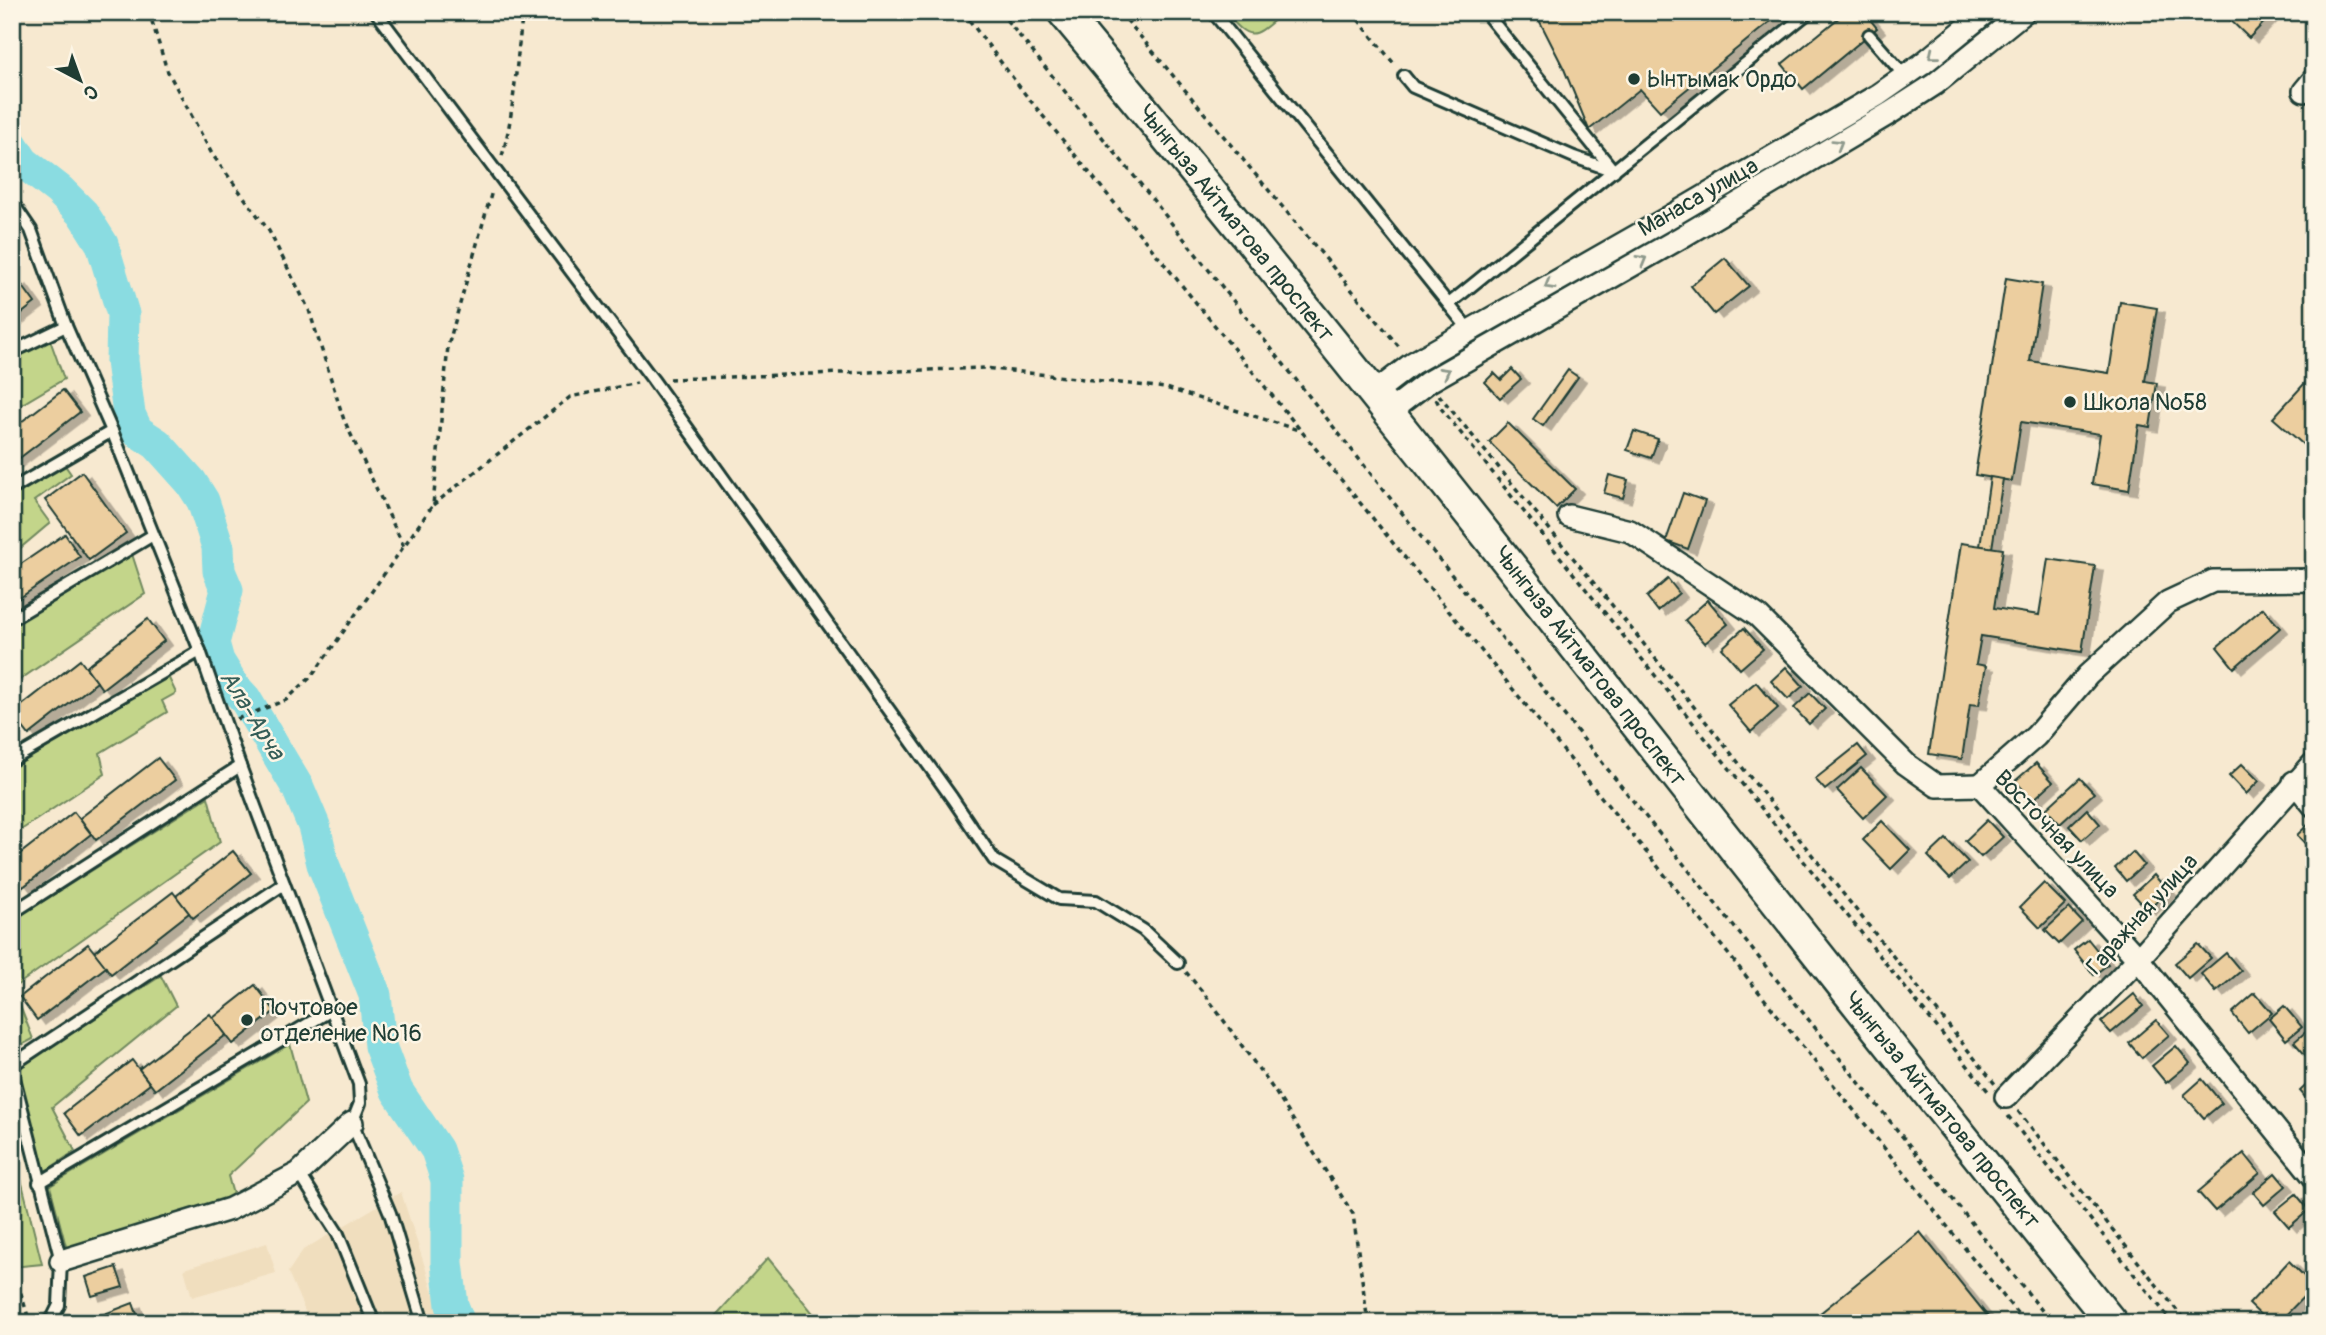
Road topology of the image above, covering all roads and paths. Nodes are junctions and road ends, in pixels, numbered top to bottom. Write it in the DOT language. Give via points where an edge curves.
graph roads {
  1 [pos="149,12"];
  2 [pos="376,12"];
  3 [pos="523,12"];
  4 [pos="963,12"];
  5 [pos="1000,12"];
  6 [pos="1063,12"];
  7 [pos="1120,12"];
  8 [pos="1213,12"];
  9 [pos="1352,12"];
  10 [pos="1485,12"];
  11 [pos="1808,12"];
  12 [pos="1986,12"];
  13 [pos="2024,12"];
  14 [pos="1869,35"];
  15 [pos="1404,76"];
  16 [pos="1905,76"];
  17 [pos="1918,95"];
  18 [pos="1614,171"];
  19 [pos="497,174"];
  20 [pos="12,202"];
  21 [pos="1449,304"];
  22 [pos="66,326"];
  23 [pos="1469,331"];
  24 [pos="12,352"];
  25 [pos="1413,363"];
  26 [pos="653,380"];
  27 [pos="1428,382"];
  28 [pos="1382,402"];
  29 [pos="1299,430"];
  30 [pos="112,432"];
  31 [pos="12,489"];
  32 [pos="433,505"];
  33 [pos="1569,516"];
  34 [pos="153,535"];
  35 [pos="404,547"];
  36 [pos="2314,582"];
  37 [pos="12,619"];
  38 [pos="200,651"];
  39 [pos="225,724"];
  40 [pos="12,760"];
  41 [pos="2314,763"];
  42 [pos="240,766"];
  43 [pos="2294,782"];
  44 [pos="1980,785"];
  45 [pos="2314,806"];
  46 [pos="284,884"];
  47 [pos="12,912"];
  48 [pos="2138,959"];
  49 [pos="1178,963"];
  50 [pos="330,1011"];
  51 [pos="12,1068"];
  52 [pos="2002,1102"];
  53 [pos="352,1123"];
  54 [pos="299,1173"];
  55 [pos="2314,1177"];
  56 [pos="39,1183"];
  57 [pos="61,1261"];
  58 [pos="12,1264"];
  59 [pos="30,1323"];
  60 [pos="46,1323"];
  61 [pos="374,1323"];
  62 [pos="423,1323"];
  63 [pos="1368,1323"];
  64 [pos="2025,1323"];
  65 [pos="2052,1323"];
  66 [pos="2112,1323"];
  67 [pos="2173,1323"];
  68 [pos="2187,1323"];
  1 -- 35 [label="path" via="167,69 212,154 269,231 309,310 344,419"];
  2 -- 19 [label="lane"];
  3 -- 19 [label="path" via="508,137"];
  4 -- 29 [label="path"];
  5 -- 65 [label="path"];
  6 -- 28 [label="main road, Чынгыза Айтматова проспект"];
  7 -- 25 [label="path"];
  8 -- 21 [label="lane"];
  9 -- 15 [label="path"];
  10 -- 18 [label="lane"];
  11 -- 18 [label="lane"];
  12 -- 16 [label="street, Манаса улица, one-way"];
  13 -- 17 [label="street, Манаса улица"];
  14 -- 16 [label="lane"];
  15 -- 18 [label="lane" via="1413,87"];
  16 -- 17 [label="street"];
  16 -- 23 [label="street, Манаса улица, one-way"];
  27 -- 17 [label="street, Манаса улица, one-way" via="1680,239"];
  18 -- 21 [label="lane"];
  19 -- 26 [label="lane"];
  19 -- 32 [label="path" via="448,346"];
  20 -- 22 [label="lane" via="32,230"];
  21 -- 23 [label="lane"];
  22 -- 24 [label="lane"];
  22 -- 30 [label="lane"];
  23 -- 25 [label="street, Манаса улица"];
  25 -- 28 [label="street, Манаса улица"];
  26 -- 29 [label="path" via="984,368 1166,388"];
  26 -- 32 [label="path" via="570,397"];
  26 -- 49 [label="lane" via="994,860 1059,899 1096,901 1143,930"];
  27 -- 28 [label="street, Манаса улица"];
  27 -- 52 [label="path" via="1897,958"];
  27 -- 52 [label="path" via="1440,407"];
  28 -- 66 [label="main road, Чынгыза Айтматова проспект"];
  29 -- 64 [label="path"];
  30 -- 31 [label="lane"];
  30 -- 34 [label="lane"];
  32 -- 35 [label="path"];
  33 -- 44 [label="street, Восточная улица" via="1630,531 1758,616 1906,764 1937,786"];
  34 -- 37 [label="lane"];
  34 -- 38 [label="lane"];
  35 -- 39 [label="path" via="312,676 286,700"];
  36 -- 44 [label="street" via="2213,581 2168,602 2088,675 2036,736"];
  38 -- 39 [label="lane"];
  38 -- 40 [label="lane"];
  39 -- 42 [label="lane"];
  41 -- 43 [label="street, Гаражная улица"];
  42 -- 46 [label="lane"];
  42 -- 47 [label="lane"];
  43 -- 45 [label="street"];
  43 -- 48 [label="street, Гаражная улица"];
  44 -- 48 [label="street, Восточная улица"];
  46 -- 50 [label="lane"];
  46 -- 51 [label="lane"];
  48 -- 52 [label="street, Гаражная улица"];
  48 -- 55 [label="street, Восточная улица"];
  49 -- 63 [label="path" via="1274,1090 1353,1214"];
  50 -- 53 [label="lane" via="361,1095"];
  50 -- 56 [label="lane"];
  51 -- 56 [label="lane"];
  52 -- 67 [label="path"];
  52 -- 68 [label="path"];
  53 -- 54 [label="street"];
  53 -- 62 [label="lane" via="390,1213"];
  54 -- 57 [label="street" via="230,1209"];
  54 -- 61 [label="lane" via="338,1234"];
  56 -- 57 [label="lane"];
  57 -- 60 [label="lane" via="59,1305"];
  58 -- 59 [label="path"];
}
